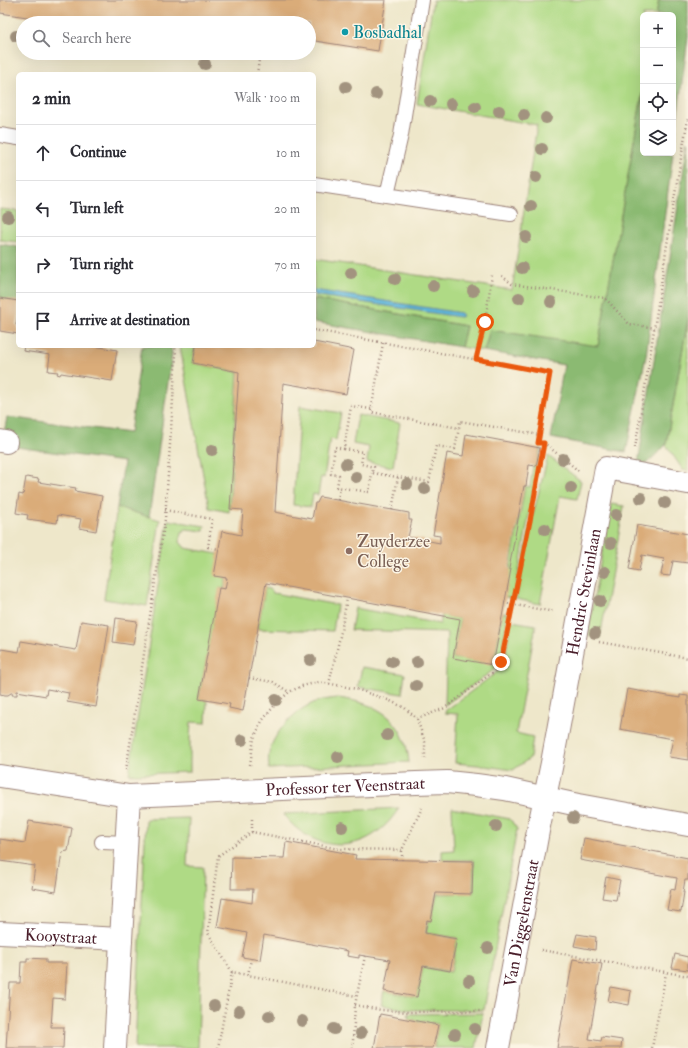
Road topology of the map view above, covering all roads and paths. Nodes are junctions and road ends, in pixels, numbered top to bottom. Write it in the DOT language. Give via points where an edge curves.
graph roads {
  1 [pos="422,0"];
  2 [pos="259,60"];
  3 [pos="257,72"];
  4 [pos="688,119"];
  5 [pos="0,135"];
  6 [pos="16,138"];
  7 [pos="316,184"];
  8 [pos="387,195"];
  9 [pos="511,214"];
  10 [pos="492,275"];
  11 [pos="502,276"];
  12 [pos="654,328"];
  13 [pos="316,330"];
  14 [pos="383,342"];
  15 [pos="175,348"];
  16 [pos="476,359"];
  17 [pos="371,409"];
  18 [pos="458,428"];
  19 [pos="540,435"];
  20 [pos="636,441"];
  21 [pos="544,443"];
  22 [pos="344,449"];
  23 [pos="581,472"];
  24 [pos="372,473"];
  25 [pos="398,477"];
  26 [pos="688,483"];
  27 [pos="340,488"];
  28 [pos="338,500"];
  29 [pos="165,510"];
  30 [pos="392,510"];
  31 [pos="219,549"];
  32 [pos="347,598"];
  33 [pos="504,603"];
  34 [pos="512,605"];
  35 [pos="558,613"];
  36 [pos="606,643"];
  37 [pos="688,658"];
  38 [pos="249,678"];
  39 [pos="329,684"];
  40 [pos="289,692"];
  41 [pos="416,719"];
  42 [pos="425,762"];
  43 [pos="250,770"];
  44 [pos="125,774"];
  45 [pos="0,776"];
  46 [pos="129,796"];
  47 [pos="545,798"];
  48 [pos="422,807"];
  49 [pos="252,815"];
  50 [pos="688,825"];
  51 [pos="252,832"];
  52 [pos="127,835"];
  53 [pos="102,842"];
  54 [pos="402,850"];
  55 [pos="402,860"];
  56 [pos="0,933"];
  57 [pos="121,938"];
  58 [pos="542,950"];
  59 [pos="365,956"];
  60 [pos="251,959"];
  61 [pos="232,972"];
  62 [pos="666,973"];
  63 [pos="248,975"];
  64 [pos="688,976"];
  65 [pos="356,996"];
  66 [pos="354,1005"];
  67 [pos="484,1011"];
  68 [pos="115,1048"];
  69 [pos="218,1048"];
  70 [pos="352,1048"];
  71 [pos="498,1048"];
  72 [pos="652,1048"];
  1 -- 8 [label="lane" via="401,135"];
  2 -- 3 [label="path"];
  4 -- 12 [label="path"];
  5 -- 6 [label="lane"];
  7 -- 8 [label="lane"];
  8 -- 9 [label="lane"];
  10 -- 16 [label="path"];
  11 -- 12 [label="path" via="512,284 605,298 629,324"];
  12 -- 20 [label="path"];
  13 -- 14 [label="path"];
  14 -- 16 [label="path"];
  14 -- 17 [label="path"];
  15 -- 29 [label="path"];
  16 -- 19 [label="path" via="550,373"];
  17 -- 18 [label="path" via="371,412"];
  17 -- 22 [label="path" via="352,406"];
  18 -- 19 [label="path" via="460,421"];
  18 -- 25 [label="path" via="455,449 436,446 429,482"];
  19 -- 21 [label="path" via="538,443"];
  21 -- 23 [label="path"];
  21 -- 34 [label="path"];
  22 -- 24 [label="path" via="363,452 361,464 374,467"];
  22 -- 27 [label="path" via="335,447 331,474 339,475"];
  24 -- 25 [label="path"];
  24 -- 27 [label="path" via="369,492"];
  25 -- 30 [label="path"];
  26 -- 47 [label="street, Hendric Stevinlaan" via="606,468"];
  27 -- 28 [label="path"];
  29 -- 31 [label="path" via="212,519 208,547"];
  29 -- 44 [label="path"];
  32 -- 39 [label="path"];
  33 -- 34 [label="path"];
  34 -- 35 [label="path"];
  34 -- 41 [label="path" via="503,654 496,670 445,708"];
  36 -- 37 [label="path"];
  38 -- 40 [label="path" via="273,682"];
  39 -- 40 [label="path" via="319,682"];
  39 -- 41 [label="path" via="356,689 388,700 405,708"];
  40 -- 43 [label="path" via="262,721 254,738"];
  41 -- 42 [label="path" via="424,742"];
  45 -- 46 [label="street, Professor ter Veenstraat"];
  46 -- 47 [label="street, Professor ter Veenstraat" via="447,782"];
  46 -- 52 [label="street"];
  47 -- 50 [label="street, Professor ter Veenstraat"];
  47 -- 71 [label="street, Van Diggelenstraat"];
  48 -- 54 [label="path"];
  49 -- 51 [label="path"];
  51 -- 54 [label="path" via="340,849"];
  51 -- 61 [label="path" via="218,856 208,933"];
  52 -- 53 [label="lane"];
  52 -- 57 [label="street"];
  54 -- 55 [label="path"];
  56 -- 57 [label="street, Kooystraat"];
  57 -- 68 [label="street"];
  58 -- 62 [label="path"];
  59 -- 65 [label="path"];
  60 -- 63 [label="path"];
  61 -- 63 [label="path"];
  61 -- 69 [label="path"];
  62 -- 64 [label="path"];
  62 -- 72 [label="path"];
  63 -- 65 [label="path"];
  65 -- 66 [label="path"];
  66 -- 67 [label="path" via="408,1012"];
  66 -- 70 [label="path"];
}
